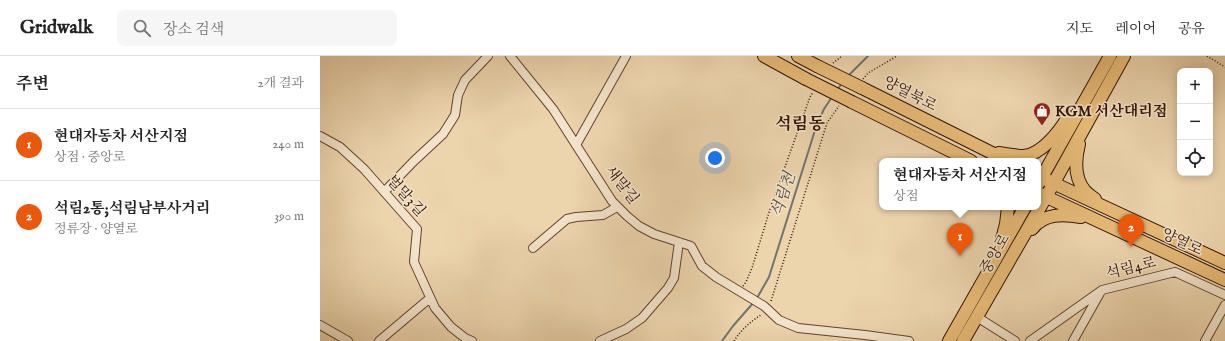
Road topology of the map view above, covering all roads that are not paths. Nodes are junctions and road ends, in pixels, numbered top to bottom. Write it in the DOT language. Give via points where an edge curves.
graph roads {
  1 [pos="488,56"];
  2 [pos="510,56"];
  3 [pos="626,56"];
  4 [pos="764,56"];
  5 [pos="798,56"];
  6 [pos="1110,56"];
  7 [pos="1124,56"];
  8 [pos="1079,111"];
  9 [pos="1082,132"];
  10 [pos="320,136"];
  11 [pos="576,145"];
  12 [pos="990,152"];
  13 [pos="965,158"];
  14 [pos="1002,158"];
  15 [pos="1041,176"];
  16 [pos="1041,180"];
  17 [pos="1054,183"];
  18 [pos="384,192"];
  19 [pos="1042,195"];
  20 [pos="1097,204"];
  21 [pos="618,207"];
  22 [pos="1008,210"];
  23 [pos="1023,210"];
  24 [pos="1036,210"];
  25 [pos="1091,218"];
  26 [pos="1026,232"];
  27 [pos="679,242"];
  28 [pos="533,248"];
  29 [pos="998,255"];
  30 [pos="1225,263"];
  31 [pos="1225,280"];
  32 [pos="1102,290"];
  33 [pos="1225,295"];
  34 [pos="430,298"];
  35 [pos="1225,305"];
  36 [pos="977,317"];
  37 [pos="320,325"];
  38 [pos="348,341"];
  39 [pos="379,341"];
  40 [pos="472,341"];
  41 [pos="600,341"];
  42 [pos="909,341"];
  43 [pos="950,341"];
  44 [pos="963,341"];
  45 [pos="1015,341"];
  46 [pos="1030,341"];
  47 [pos="1073,341"];
  48 [pos="1205,341"];
  1 -- 18 [label="street" via="465,80 458,95 456,115 443,134"];
  2 -- 11 [label="street, 새말길" via="553,109"];
  3 -- 11 [label="street"];
  4 -- 13 [label="main road, bridge" via="847,102"];
  5 -- 12 [label="main road, 양열북로, bridge" via="862,84"];
  6 -- 8 [label="main road"];
  7 -- 9 [label="main road, 중앙로"];
  8 -- 12 [label="main road" via="1072,110 1064,124 1035,153 1022,156"];
  8 -- 15 [label="main road"];
  9 -- 17 [label="main road, 중앙로"];
  9 -- 20 [label="main road" via="1076,161 1079,181 1098,201"];
  10 -- 18 [label="street, 벌말3길" via="340,147"];
  11 -- 21 [label="street, 새말길"];
  12 -- 14 [label="main road, 양열북로"];
  16 -- 17 [label="main road, 양열로"];
  17 -- 19 [label="main road, 중앙로"];
  17 -- 20 [label="main road, 양열로"];
  18 -- 34 [label="street, 벌말3길" via="417,229 414,262"];
  19 -- 25 [label="main road, 양열로"];
  20 -- 30 [label="main road, 양열로"];
  21 -- 27 [label="street, 새말길" via="639,226"];
  21 -- 28 [label="street" via="603,215 567,220"];
  22 -- 29 [label="main road"];
  23 -- 29 [label="main road, 중앙로"];
  24 -- 26 [label="main road, 중앙로"];
  25 -- 26 [label="main road" via="1054,215"];
  25 -- 31 [label="main road, 양열로"];
  26 -- 36 [label="main road, 중앙로"];
  27 -- 41 [label="street" via="674,278 668,288 642,318"];
  27 -- 42 [label="street, 새말길" via="690,246 702,266 716,277 766,308 779,320 798,328"];
  29 -- 43 [label="main road, 중앙로"];
  32 -- 33 [label="street, 석림4로" via="1175,272"];
  32 -- 46 [label="street, 석림4로"];
  32 -- 47 [label="street"];
  34 -- 39 [label="street"];
  34 -- 40 [label="street, 벌말3길" via="451,327"];
  35 -- 48 [label="street"];
  36 -- 44 [label="main road, 중앙로"];
  36 -- 45 [label="street"];
  37 -- 38 [label="street"];
}
